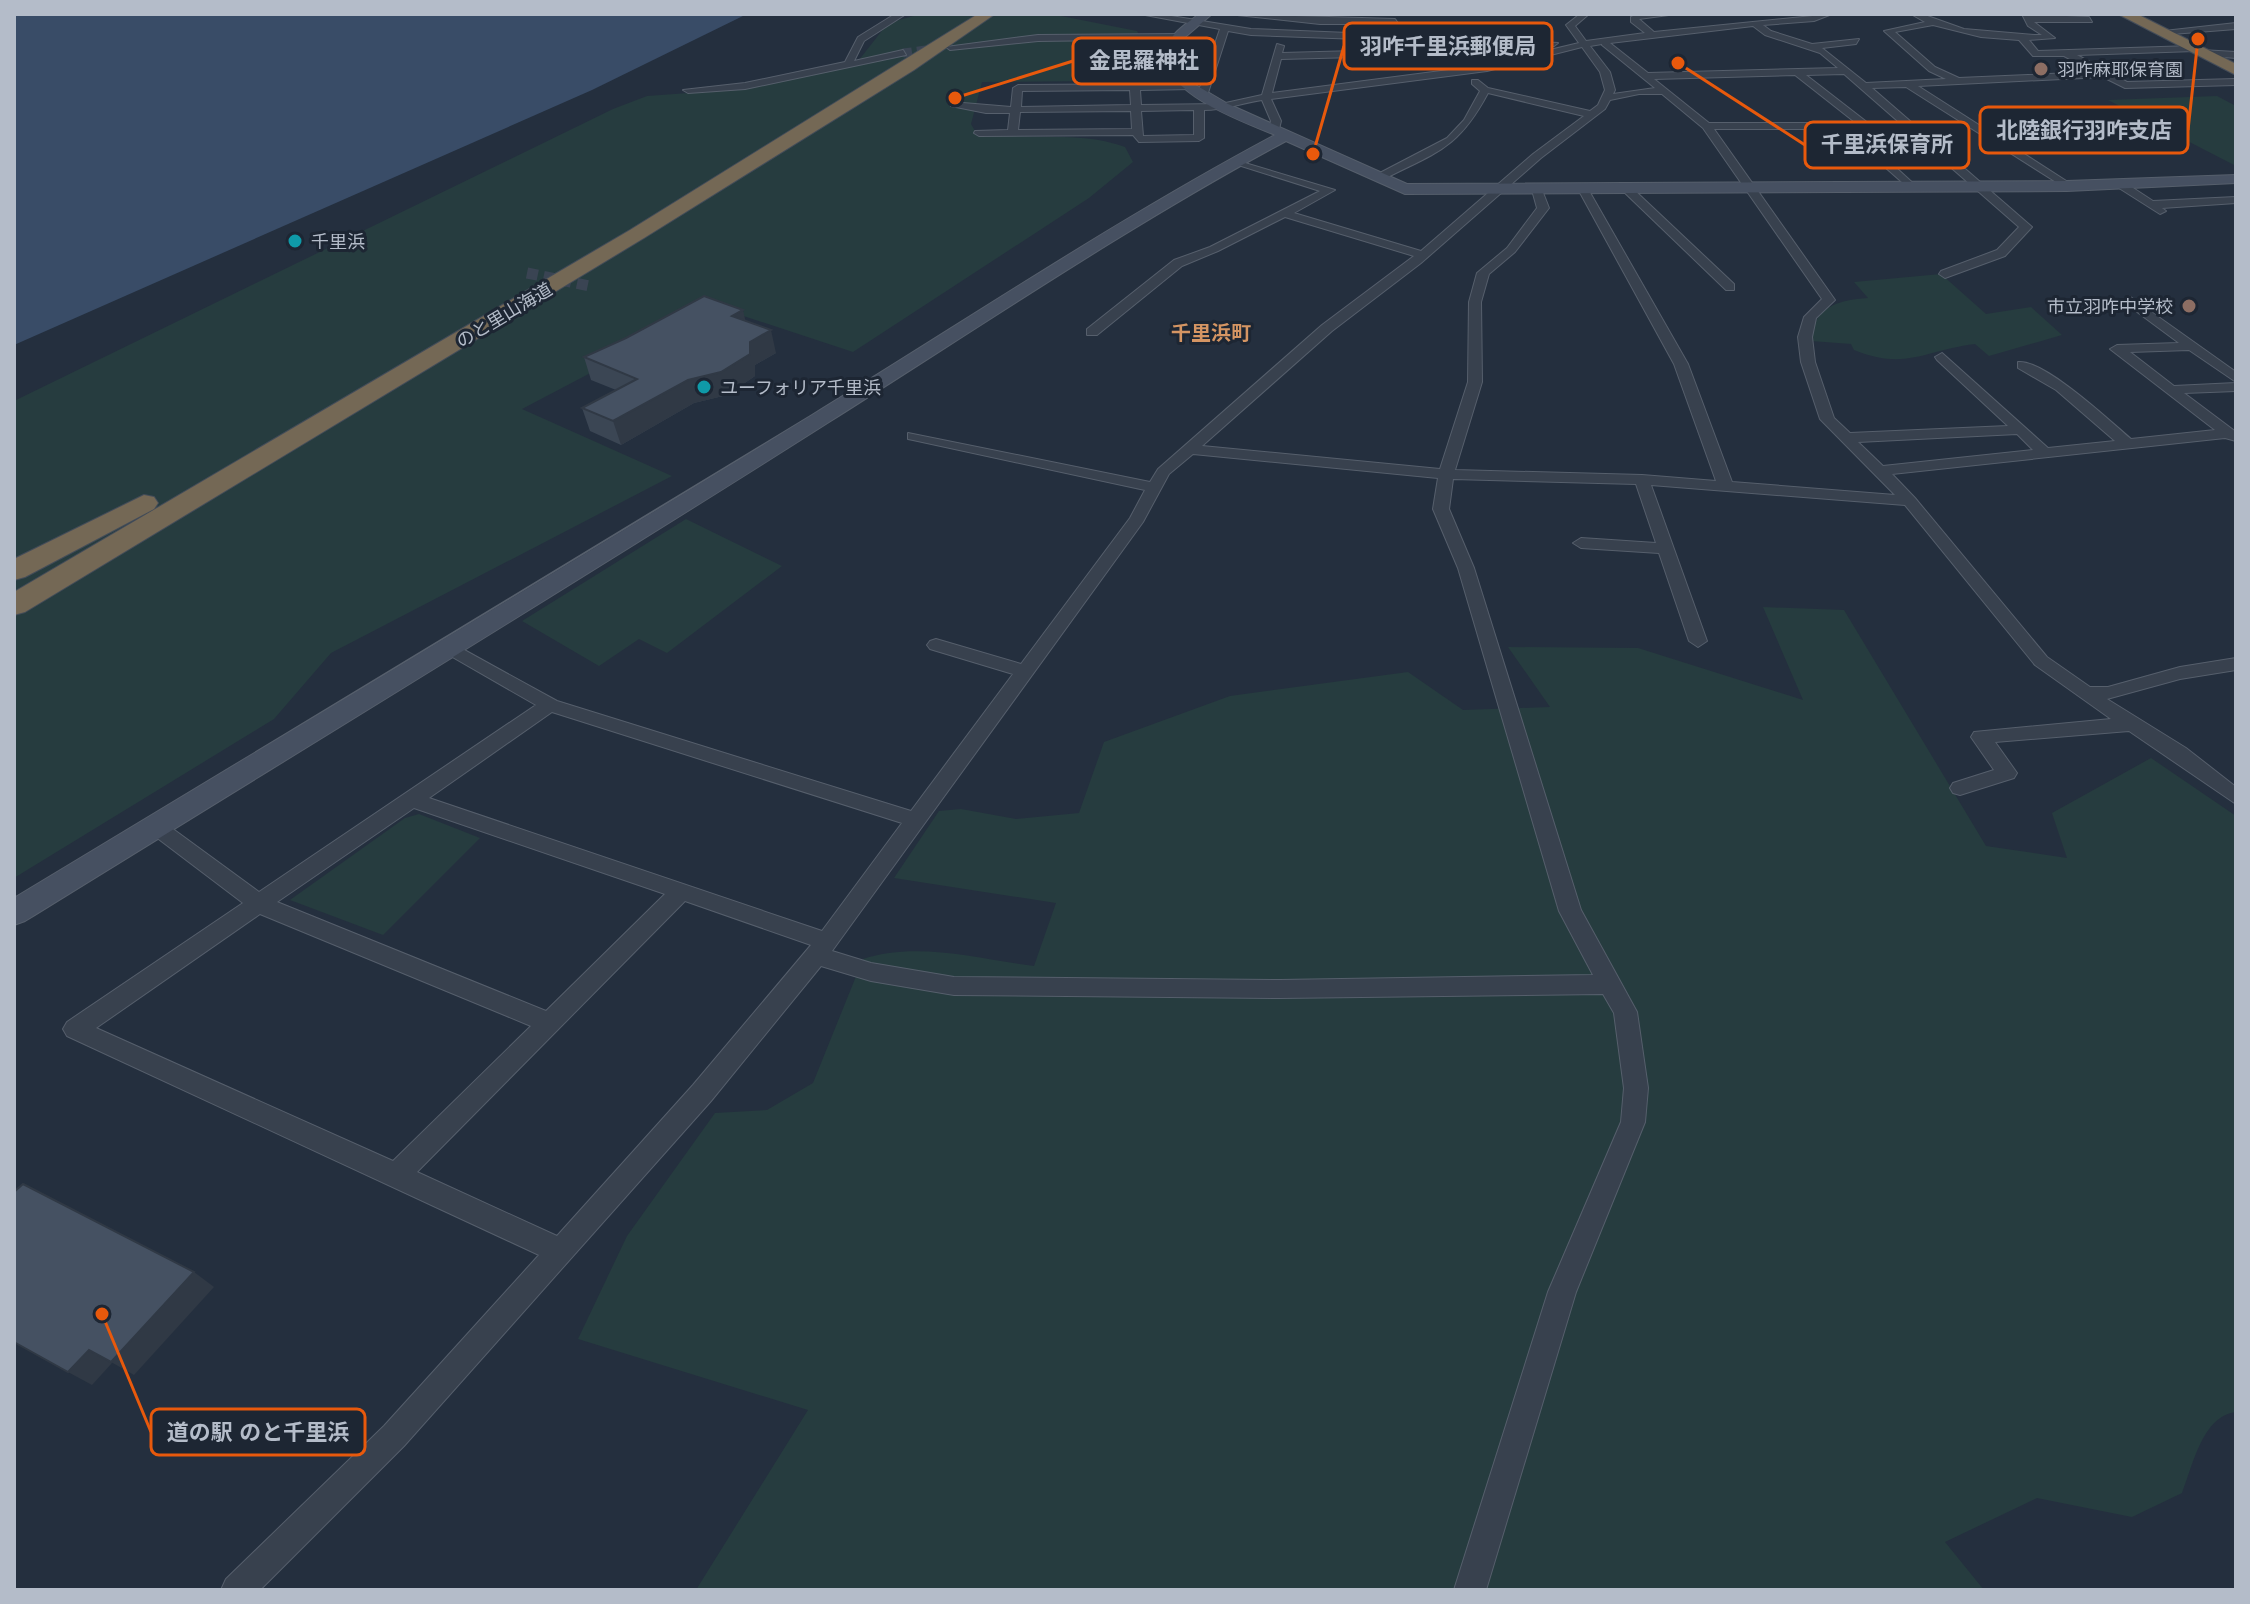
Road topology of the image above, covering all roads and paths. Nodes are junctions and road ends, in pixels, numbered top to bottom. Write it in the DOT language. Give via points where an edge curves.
graph roads {
  1 [pos="902,14"];
  2 [pos="972,14"];
  3 [pos="988,14"];
  4 [pos="1144,14"];
  5 [pos="1232,14"];
  6 [pos="1585,14"];
  7 [pos="1652,14"];
  8 [pos="1672,14"];
  9 [pos="1727,14"];
  10 [pos="1828,14"];
  11 [pos="1915,14"];
  12 [pos="2125,14"];
  13 [pos="2027,16"];
  14 [pos="1201,18"];
  15 [pos="2089,20"];
  16 [pos="2206,20"];
  17 [pos="1932,23"];
  18 [pos="1749,24"];
  19 [pos="2236,26"];
  20 [pos="2222,27"];
  21 [pos="1225,28"];
  22 [pos="2159,32"];
  23 [pos="1282,34"];
  24 [pos="1179,36"];
  25 [pos="1654,36"];
  26 [pos="1344,37"];
  27 [pos="1403,38"];
  28 [pos="2022,38"];
  29 [pos="1856,41"];
  30 [pos="1605,43"];
  31 [pos="1585,44"];
  32 [pos="1815,46"];
  33 [pos="950,47"];
  34 [pos="2197,51"];
  35 [pos="1431,52"];
  36 [pos="903,53"];
  37 [pos="2066,53"];
  38 [pos="1355,54"];
  39 [pos="2236,55"];
  40 [pos="1277,56"];
  41 [pos="849,64"];
  42 [pos="2236,70"];
  43 [pos="1460,71"];
  44 [pos="1796,71"];
  45 [pos="1845,71"];
  46 [pos="2103,74"];
  47 [pos="1646,76"];
  48 [pos="1957,82"];
  49 [pos="2236,82"];
  50 [pos="1910,85"];
  51 [pos="1864,86"];
  52 [pos="1076,88"];
  53 [pos="1135,88"];
  54 [pos="688,90"];
  55 [pos="1485,90"];
  56 [pos="1667,91"];
  57 [pos="1197,97"];
  58 [pos="1266,98"];
  59 [pos="1608,98"];
  60 [pos="954,104"];
  61 [pos="1223,107"];
  62 [pos="1017,109"];
  63 [pos="1077,109"];
  64 [pos="1136,109"];
  65 [pos="1589,114"];
  66 [pos="1707,126"];
  67 [pos="1845,126"];
  68 [pos="1866,126"];
  69 [pos="1907,126"];
  70 [pos="1075,132"];
  71 [pos="1137,132"];
  72 [pos="1280,132"];
  73 [pos="979,133"];
  74 [pos="1013,133"];
  75 [pos="1239,162"];
  76 [pos="1380,177"];
  77 [pos="2236,179"];
  78 [pos="2171,184"];
  79 [pos="2067,186"];
  80 [pos="2123,186"];
  81 [pos="1977,187"];
  82 [pos="1912,188"];
  83 [pos="1583,189"];
  84 [pos="1627,189"];
  85 [pos="1752,189"];
  86 [pos="1500,190"];
  87 [pos="1537,190"];
  88 [pos="2236,200"];
  89 [pos="2202,202"];
  90 [pos="2150,205"];
  91 [pos="1282,213"];
  92 [pos="2163,213"];
  93 [pos="1422,255"];
  94 [pos="1945,274"];
  95 [pos="1730,287"];
  96 [pos="2129,300"];
  97 [pos="1092,332"];
  98 [pos="2192,346"];
  99 [pos="1942,357"];
  100 [pos="409,358"];
  101 [pos="2023,365"];
  102 [pos="2236,378"];
  103 [pos="2236,387"];
  104 [pos="2170,390"];
  105 [pos="364,399"];
  106 [pos="2020,430"];
  107 [pos="913,436"];
  108 [pos="2232,436"];
  109 [pos="1847,438"];
  110 [pos="2129,445"];
  111 [pos="1190,449"];
  112 [pos="2045,453"];
  113 [pos="1880,471"];
  114 [pos="1446,474"];
  115 [pos="1642,480"];
  116 [pos="1153,487"];
  117 [pos="1726,487"];
  118 [pos="1910,501"];
  119 [pos="1581,543"];
  120 [pos="1666,549"];
  121 [pos="14,571"];
  122 [pos="14,588"];
  123 [pos="14,605"];
  124 [pos="14,626"];
  125 [pos="1698,641"];
  126 [pos="936,645"];
  127 [pos="448,647"];
  128 [pos="2236,664"];
  129 [pos="1025,671"];
  130 [pos="2087,693"];
  131 [pos="550,705"];
  132 [pos="2131,724"];
  133 [pos="1960,788"];
  134 [pos="2236,797"];
  135 [pos="414,800"];
  136 [pos="916,820"];
  137 [pos="155,826"];
  138 [pos="682,891"];
  139 [pos="261,905"];
  140 [pos="14,913"];
  141 [pos="821,948"];
  142 [pos="1608,984"];
  143 [pos="549,1023"];
  144 [pos="396,1175"];
  145 [pos="561,1251"];
  146 [pos="237,1590"];
  147 [pos="1470,1590"];
  1 -- 41 [label="street" via="862,38"];
  2 -- 100 [label="highway, のと里山海道"];
  3 -- 105 [label="highway, のと里山海道"];
  4 -- 14 [label="street"];
  5 -- 27 [label="street" via="1395,22"];
  6 -- 31 [label="street" via="1570,25"];
  7 -- 8 [label="street"];
  7 -- 25 [label="street" via="1635,17 1635,22"];
  9 -- 18 [label="street"];
  10 -- 18 [label="street"];
  11 -- 17 [label="street"];
  12 -- 22 [label="highway"];
  13 -- 15 [label="street"];
  13 -- 28 [label="street" via="2051,38"];
  14 -- 21 [label="street"];
  14 -- 24 [label="street"];
  16 -- 20 [label="street"];
  17 -- 28 [label="street"];
  17 -- 48 [label="street" via="1888,31 1932,69"];
  18 -- 25 [label="street"];
  18 -- 32 [label="street"];
  19 -- 20 [label="street"];
  20 -- 22 [label="street"];
  21 -- 23 [label="street"];
  21 -- 57 [label="street"];
  22 -- 34 [label="highway"];
  23 -- 26 [label="street"];
  23 -- 40 [label="street"];
  24 -- 33 [label="street" via="1038,38"];
  24 -- 57 [label="street" via="1174,69"];
  25 -- 30 [label="street"];
  26 -- 27 [label="street"];
  26 -- 38 [label="street"];
  27 -- 31 [label="street"];
  28 -- 37 [label="street" via="2036,54"];
  29 -- 32 [label="street"];
  30 -- 31 [label="street"];
  30 -- 47 [label="street"];
  31 -- 43 [label="street"];
  31 -- 59 [label="street" via="1605,72"];
  32 -- 45 [label="street"];
  34 -- 37 [label="street"];
  34 -- 39 [label="street"];
  34 -- 42 [label="highway"];
  35 -- 38 [label="street"];
  36 -- 41 [label="street"];
  37 -- 46 [label="street"];
  38 -- 40 [label="street"];
  40 -- 58 [label="street"];
  41 -- 54 [label="street" via="745,86"];
  43 -- 55 [label="street"];
  43 -- 58 [label="street"];
  44 -- 45 [label="street"];
  44 -- 47 [label="street"];
  44 -- 68 [label="street"];
  45 -- 51 [label="street"];
  46 -- 48 [label="street"];
  46 -- 49 [label="street" via="2125,85"];
  47 -- 56 [label="street"];
  48 -- 50 [label="street"];
  50 -- 51 [label="street"];
  50 -- 79 [label="street"];
  51 -- 69 [label="street"];
  52 -- 53 [label="street"];
  52 -- 62 [label="street" via="1018,88"];
  52 -- 63 [label="street"];
  53 -- 57 [label="street"];
  53 -- 64 [label="street"];
  55 -- 65 [label="street"];
  55 -- 76 [label="street" via="1451,140"];
  56 -- 59 [label="street"];
  56 -- 66 [label="street"];
  57 -- 61 [label="street"];
  57 -- 64 [label="street"];
  57 -- 71 [label="street" via="1199,138 1139,139"];
  58 -- 61 [label="street"];
  58 -- 72 [label="street"];
  59 -- 65 [label="street"];
  60 -- 62 [label="street"];
  61 -- 72 [label="street"];
  62 -- 63 [label="street"];
  62 -- 74 [label="street"];
  63 -- 64 [label="street"];
  63 -- 70 [label="street"];
  64 -- 71 [label="street"];
  65 -- 86 [label="street"];
  66 -- 67 [label="street"];
  66 -- 85 [label="street"];
  67 -- 68 [label="street"];
  67 -- 82 [label="street"];
  68 -- 69 [label="street"];
  69 -- 81 [label="street"];
  70 -- 71 [label="street"];
  70 -- 74 [label="street"];
  72 -- 75 [label="street"];
  72 -- 76 [label="street"];
  73 -- 74 [label="street"];
  75 -- 91 [label="street" via="1330,190"];
  75 -- 127 [label="street" via="1136,218"];
  76 -- 86 [label="street" via="1413,190"];
  77 -- 78 [label="street"];
  78 -- 80 [label="street"];
  78 -- 89 [label="street"];
  79 -- 80 [label="street"];
  79 -- 81 [label="street"];
  80 -- 90 [label="street"];
  81 -- 82 [label="street"];
  81 -- 94 [label="street" via="2026,227 2001,253"];
  82 -- 85 [label="street"];
  83 -- 84 [label="street"];
  83 -- 87 [label="street"];
  83 -- 117 [label="street" via="1681,364"];
  84 -- 85 [label="street"];
  84 -- 95 [label="street"];
  85 -- 109 [label="street" via="1829,300 1810,317 1805,337 1808,362 1827,419"];
  86 -- 87 [label="street"];
  86 -- 93 [label="street"];
  87 -- 114 [label="street" via="1543,208 1511,250 1483,273 1475,302 1475,382"];
  88 -- 89 [label="street"];
  89 -- 90 [label="street"];
  90 -- 92 [label="street"];
  91 -- 93 [label="street"];
  91 -- 97 [label="street" via="1178,263"];
  93 -- 111 [label="street" via="1327,328"];
  96 -- 98 [label="street"];
  98 -- 102 [label="street"];
  98 -- 104 [label="street" via="2117,349"];
  99 -- 106 [label="street"];
  100 -- 121 [label="highway" via="330,395 157,496"];
  100 -- 122 [label="highway, のと里山海道"];
  101 -- 110 [label="street" via="2061,387"];
  103 -- 104 [label="street"];
  104 -- 108 [label="street"];
  105 -- 123 [label="highway, のと里山海道"];
  105 -- 124 [label="highway"];
  106 -- 109 [label="street"];
  106 -- 112 [label="street"];
  107 -- 116 [label="street"];
  108 -- 110 [label="street"];
  109 -- 113 [label="street"];
  110 -- 112 [label="street"];
  111 -- 114 [label="street"];
  111 -- 116 [label="street"];
  112 -- 113 [label="street"];
  113 -- 118 [label="street"];
  114 -- 115 [label="street"];
  114 -- 142 [label="street" via="1441,509 1466,568 1570,911"];
  115 -- 117 [label="street"];
  115 -- 120 [label="street"];
  116 -- 129 [label="street" via="1137,519"];
  117 -- 118 [label="street"];
  118 -- 130 [label="street" via="2041,661"];
  119 -- 120 [label="street"];
  120 -- 125 [label="street"];
  126 -- 129 [label="street"];
  127 -- 131 [label="street"];
  127 -- 137 [label="street"];
  128 -- 130 [label="street" via="2108,693"];
  129 -- 136 [label="street"];
  130 -- 132 [label="street"];
  131 -- 135 [label="street"];
  131 -- 136 [label="street"];
  132 -- 133 [label="street" via="1981,737 2007,773"];
  132 -- 134 [label="street"];
  135 -- 138 [label="street"];
  135 -- 139 [label="street"];
  136 -- 141 [label="street"];
  137 -- 139 [label="street"];
  137 -- 140 [label="street"];
  138 -- 141 [label="street"];
  138 -- 143 [label="street"];
  139 -- 143 [label="street"];
  139 -- 144 [label="street" via="75,1029"];
  141 -- 142 [label="street" via="871,972 954,986"];
  141 -- 145 [label="street" via="702,1093"];
  142 -- 147 [label="street" via="1625,1012 1631,1044 1633,1122 1562,1292"];
  143 -- 144 [label="street"];
  144 -- 145 [label="street"];
  145 -- 146 [label="street" via="394,1436"];
}
